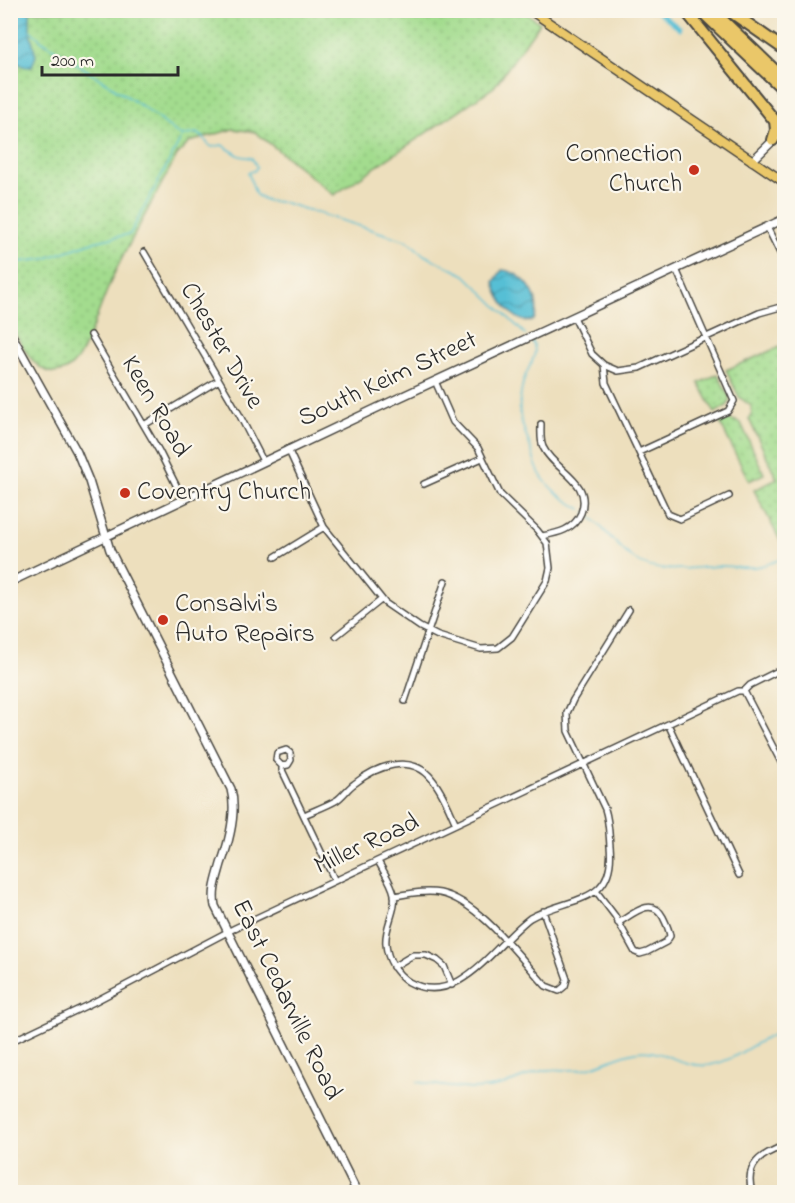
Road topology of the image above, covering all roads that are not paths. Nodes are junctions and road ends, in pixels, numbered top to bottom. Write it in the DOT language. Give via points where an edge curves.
graph roads {
  1 [pos="685,10"];
  2 [pos="700,10"];
  3 [pos="712,10"];
  4 [pos="728,10"];
  5 [pos="530,11"];
  6 [pos="784,49"];
  7 [pos="784,79"];
  8 [pos="784,90"];
  9 [pos="781,126"];
  10 [pos="773,140"];
  11 [pos="752,160"];
  12 [pos="784,182"];
  13 [pos="784,219"];
  14 [pos="767,227"];
  15 [pos="144,252"];
  16 [pos="784,261"];
  17 [pos="676,270"];
  18 [pos="784,306"];
  19 [pos="574,317"];
  20 [pos="10,332"];
  21 [pos="91,335"];
  22 [pos="706,337"];
  23 [pos="604,365"];
  24 [pos="219,380"];
  25 [pos="435,381"];
  26 [pos="541,424"];
  27 [pos="144,425"];
  28 [pos="288,449"];
  29 [pos="639,452"];
  30 [pos="482,458"];
  31 [pos="263,461"];
  32 [pos="424,484"];
  33 [pos="729,496"];
  34 [pos="183,499"];
  35 [pos="324,527"];
  36 [pos="542,536"];
  37 [pos="105,537"];
  38 [pos="276,557"];
  39 [pos="445,581"];
  40 [pos="10,582"];
  41 [pos="381,600"];
  42 [pos="629,610"];
  43 [pos="428,631"];
  44 [pos="336,636"];
  45 [pos="784,668"];
  46 [pos="744,691"];
  47 [pos="405,701"];
  48 [pos="668,724"];
  49 [pos="584,763"];
  50 [pos="282,766"];
  51 [pos="784,768"];
  52 [pos="304,815"];
  53 [pos="456,824"];
  54 [pos="378,861"];
  55 [pos="739,875"];
  56 [pos="335,881"];
  57 [pos="596,891"];
  58 [pos="394,896"];
  59 [pos="543,911"];
  60 [pos="618,922"];
  61 [pos="227,933"];
  62 [pos="504,941"];
  63 [pos="393,967"];
  64 [pos="452,985"];
  65 [pos="10,1042"];
  66 [pos="784,1146"];
  67 [pos="357,1192"];
  68 [pos="752,1192"];
  1 -- 9 [label="highway"];
  2 -- 8 [label="highway"];
  3 -- 7 [label="highway"];
  4 -- 6 [label="highway"];
  5 -- 11 [label="main road"];
  9 -- 10 [label="highway"];
  10 -- 11 [label="street"];
  11 -- 12 [label="main road"];
  13 -- 14 [label="street, South Keim Street"];
  14 -- 16 [label="street"];
  14 -- 17 [label="street, South Keim Street"];
  15 -- 24 [label="street, Chester Drive"];
  17 -- 19 [label="street, South Keim Street"];
  17 -- 22 [label="street"];
  18 -- 22 [label="street"];
  19 -- 23 [label="street" via="592,354"];
  19 -- 25 [label="street, South Keim Street"];
  20 -- 37 [label="street, East Cedarville Road" via="77,452"];
  21 -- 27 [label="street, Keen Road"];
  22 -- 23 [label="street" via="633,370 618,371"];
  22 -- 29 [label="street" via="734,401 728,411"];
  23 -- 29 [label="street" via="606,383"];
  24 -- 27 [label="street"];
  24 -- 31 [label="street, Chester Drive"];
  25 -- 28 [label="street, South Keim Street"];
  25 -- 30 [label="street" via="453,422 474,442"];
  26 -- 36 [label="street" via="544,448 576,481 582,493 582,509 576,522 566,530"];
  27 -- 34 [label="street, Keen Road"];
  28 -- 31 [label="street, South Keim Street"];
  28 -- 35 [label="street"];
  29 -- 33 [label="street" via="673,518 680,519"];
  30 -- 32 [label="street"];
  30 -- 36 [label="street" via="500,494"];
  31 -- 34 [label="street, South Keim Street"];
  34 -- 37 [label="street, South Keim Street"];
  35 -- 38 [label="street"];
  35 -- 41 [label="street"];
  36 -- 43 [label="street" via="547,543 549,575 508,642 481,650"];
  37 -- 40 [label="street, South Keim Street"];
  37 -- 61 [label="street, East Cedarville Road" via="231,789 233,811 213,892"];
  39 -- 43 [label="street"];
  41 -- 43 [label="street"];
  41 -- 44 [label="street"];
  42 -- 49 [label="street" via="567,713 568,731"];
  43 -- 47 [label="street"];
  45 -- 46 [label="street, Miller Road"];
  46 -- 48 [label="street, Miller Road"];
  46 -- 51 [label="street"];
  48 -- 49 [label="street, Miller Road"];
  48 -- 55 [label="street"];
  49 -- 53 [label="street, Miller Road"];
  49 -- 57 [label="street" via="608,820 611,865"];
  50 -- 52 [label="street"];
  52 -- 53 [label="street" via="336,801 355,782 387,766 405,764 422,769 432,778"];
  52 -- 56 [label="street"];
  53 -- 54 [label="street, Miller Road"];
  54 -- 56 [label="street, Miller Road"];
  54 -- 58 [label="street"];
  56 -- 61 [label="street, Miller Road"];
  57 -- 59 [label="street"];
  57 -- 60 [label="street"];
  58 -- 62 [label="street" via="431,892 458,899 476,911"];
  58 -- 63 [label="street" via="386,938"];
  59 -- 62 [label="street"];
  59 -- 62 [label="street" via="567,979 563,989 555,991 546,986"];
  60 -- 60 [label="street" via="637,953 647,952 670,936 659,910 652,906"];
  61 -- 65 [label="street, Miller Road"];
  61 -- 67 [label="street, East Cedarville Road"];
  62 -- 64 [label="street" via="465,978"];
  63 -- 64 [label="street" via="419,986 440,989"];
  63 -- 64 [label="street" via="412,955 426,955 445,967"];
  66 -- 68 [label="street" via="767,1152 754,1165 750,1176"];
}
